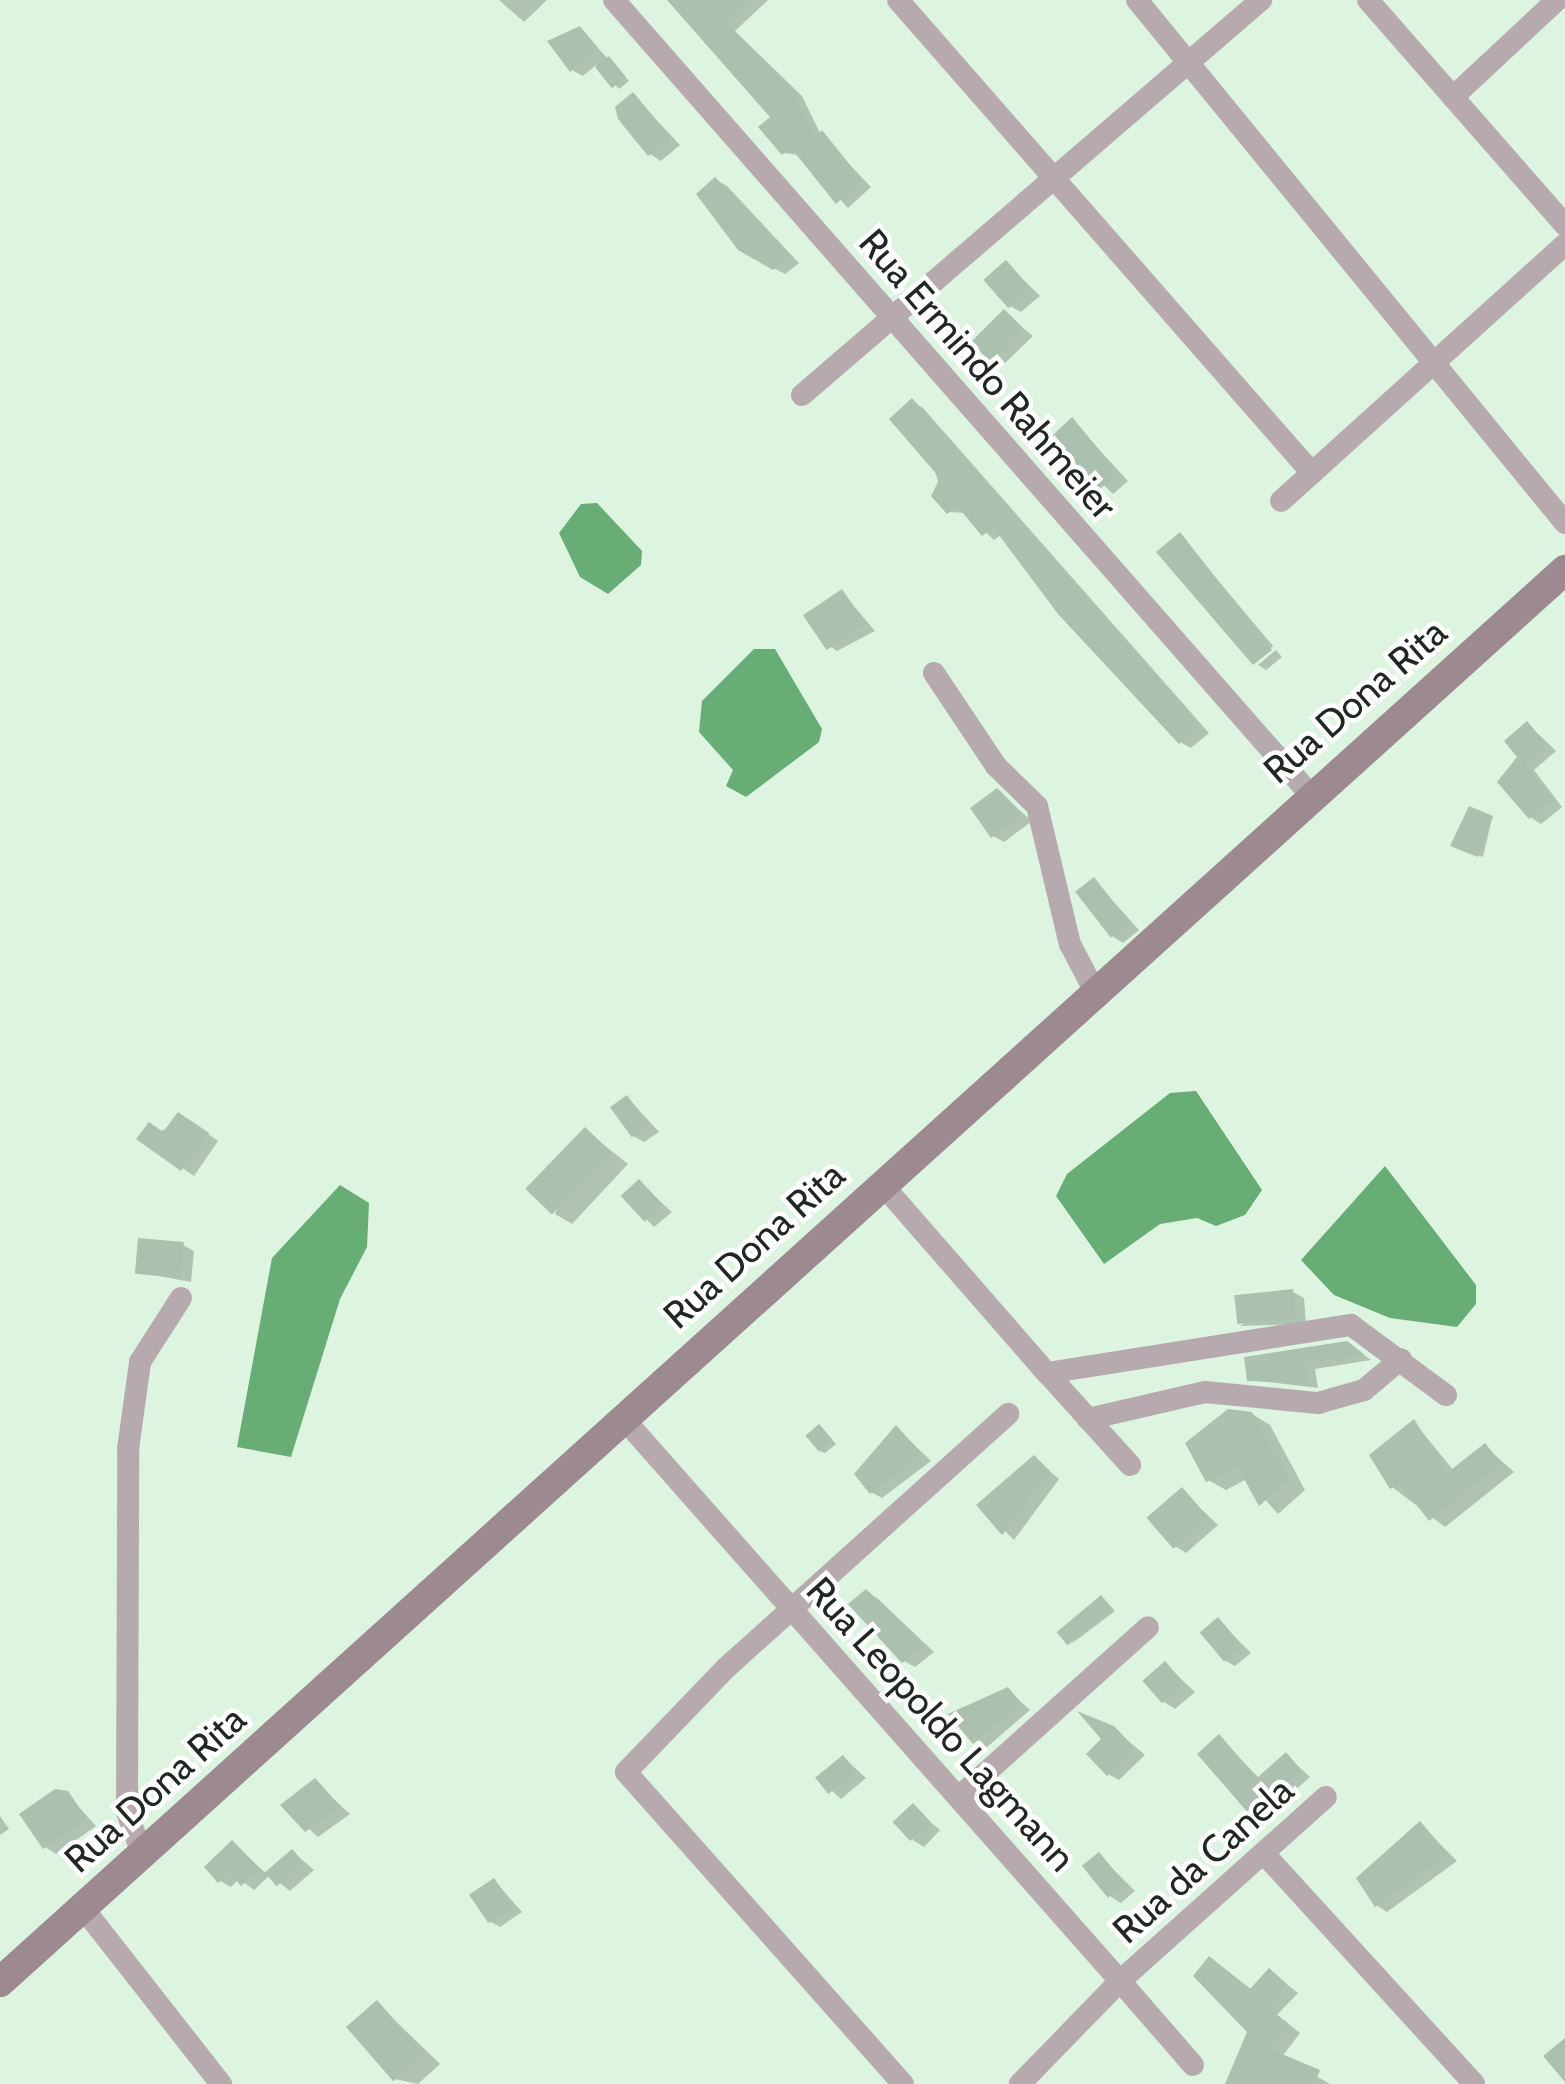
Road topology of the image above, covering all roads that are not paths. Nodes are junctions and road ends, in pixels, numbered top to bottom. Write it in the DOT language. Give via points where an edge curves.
graph roads {
  1 [pos="614,0"];
  2 [pos="898,0"];
  3 [pos="1137,0"];
  4 [pos="1261,0"];
  5 [pos="1368,0"];
  6 [pos="1557,0"];
  7 [pos="1190,60"];
  8 [pos="1453,97"];
  9 [pos="1052,176"];
  10 [pos="1565,225"];
  11 [pos="1565,244"];
  12 [pos="892,318"];
  13 [pos="1434,362"];
  14 [pos="802,395"];
  15 [pos="1312,473"];
  16 [pos="1281,501"];
  17 [pos="1565,524"];
  18 [pos="1565,570"];
  19 [pos="934,673"];
  20 [pos="1309,794"];
  21 [pos="1094,990"];
  22 [pos="881,1183"];
  23 [pos="181,1298"];
  24 [pos="1401,1359"];
  25 [pos="1047,1373"];
  26 [pos="1446,1395"];
  27 [pos="1008,1414"];
  28 [pos="623,1418"];
  29 [pos="1088,1419"];
  30 [pos="1130,1465"];
  31 [pos="792,1610"];
  32 [pos="1148,1627"];
  33 [pos="961,1795"];
  34 [pos="1326,1797"];
  35 [pos="142,1854"];
  36 [pos="1266,1856"];
  37 [pos="83,1908"];
  38 [pos="1120,1981"];
  39 [pos="0,1982"];
  40 [pos="1193,2065"];
  41 [pos="1025,2078"];
  42 [pos="221,2084"];
  43 [pos="902,2084"];
  44 [pos="1474,2084"];
  1 -- 12 [label="street, Rua Ermindo Rahmeier"];
  2 -- 9 [label="street"];
  3 -- 7 [label="street"];
  4 -- 7 [label="street"];
  5 -- 8 [label="street"];
  6 -- 8 [label="street"];
  7 -- 9 [label="street"];
  7 -- 13 [label="street"];
  8 -- 10 [label="street"];
  9 -- 12 [label="street"];
  9 -- 15 [label="street"];
  11 -- 13 [label="street"];
  12 -- 14 [label="street"];
  12 -- 20 [label="street, Rua Ermindo Rahmeier"];
  13 -- 15 [label="street"];
  13 -- 17 [label="street"];
  15 -- 16 [label="street"];
  18 -- 20 [label="main road, Rua Dona Rita"];
  19 -- 21 [label="street" via="996,766 1037,806 1070,944"];
  20 -- 21 [label="main road, Rua Dona Rita"];
  21 -- 22 [label="main road, Rua Dona Rita"];
  22 -- 25 [label="street"];
  22 -- 28 [label="main road, Rua Dona Rita"];
  23 -- 35 [label="street" via="140,1362 128,1450 127,1812"];
  24 -- 25 [label="street" via="1351,1325"];
  24 -- 26 [label="street"];
  24 -- 29 [label="street" via="1364,1390 1318,1402 1204,1392"];
  25 -- 29 [label="street"];
  27 -- 31 [label="street"];
  28 -- 31 [label="street, Rua Leopoldo Lagmann"];
  28 -- 35 [label="main road, Rua Dona Rita"];
  29 -- 30 [label="street"];
  31 -- 33 [label="street, Rua Leopoldo Lagmann"];
  31 -- 43 [label="street" via="626,1772"];
  32 -- 33 [label="street"];
  33 -- 38 [label="street, Rua Leopoldo Lagmann"];
  34 -- 36 [label="street, Rua da Canela"];
  35 -- 37 [label="main road, Rua Dona Rita"];
  36 -- 38 [label="street, Rua da Canela"];
  36 -- 44 [label="street"];
  37 -- 39 [label="main road, Rua Dona Rita"];
  37 -- 42 [label="street"];
  38 -- 40 [label="street, Rua da Canela"];
  38 -- 41 [label="street"];
}
